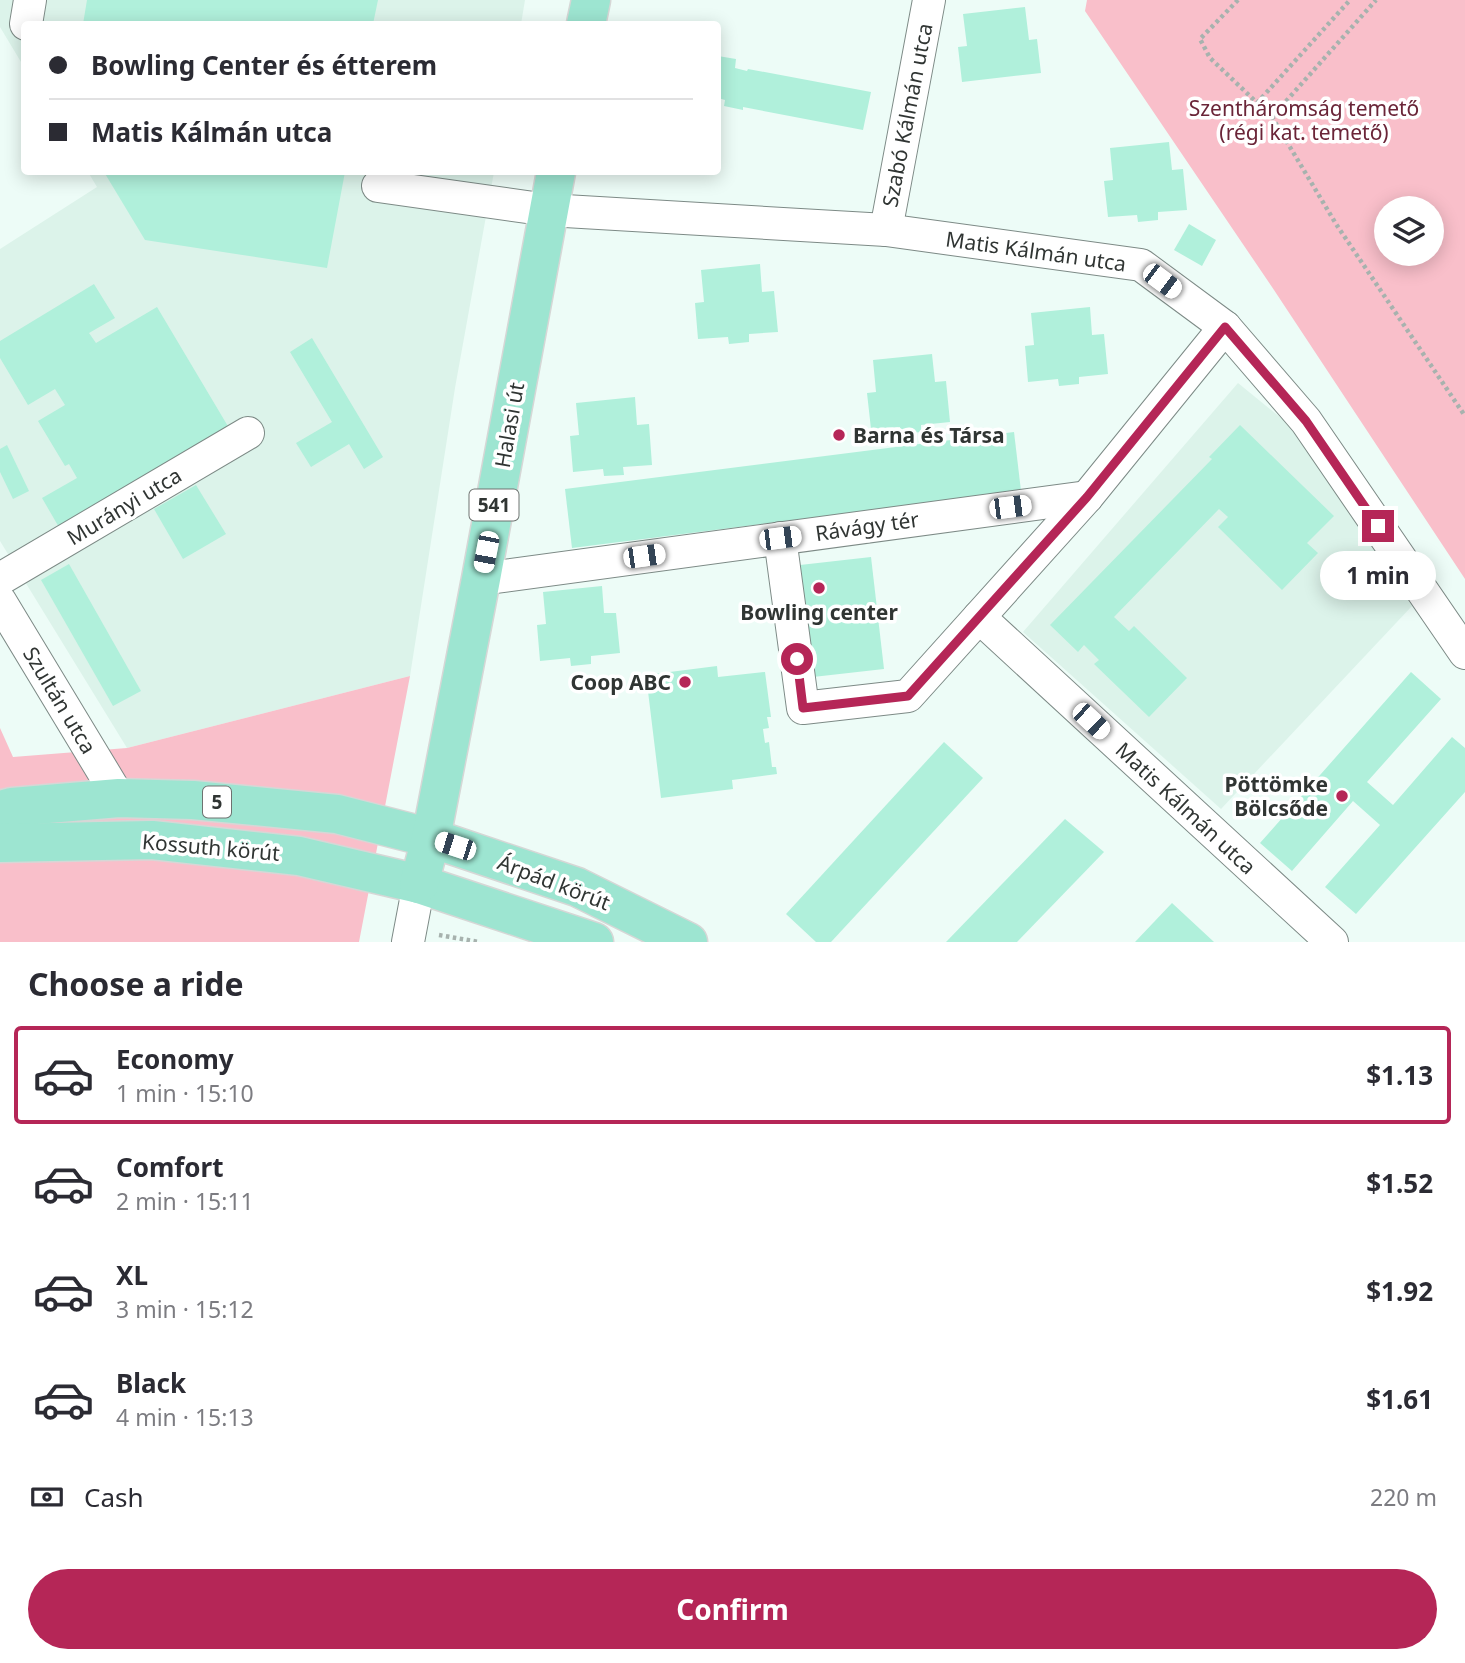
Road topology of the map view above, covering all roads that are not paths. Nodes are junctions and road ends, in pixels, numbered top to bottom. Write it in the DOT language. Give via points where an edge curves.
graph roads {
  1 [pos="30,0"];
  2 [pos="591,0"];
  3 [pos="929,0"];
  4 [pos="26,21"];
  5 [pos="587,21"];
  6 [pos="555,175"];
  7 [pos="378,186"];
  8 [pos="548,210"];
  9 [pos="886,230"];
  10 [pos="1225,327"];
  11 [pos="248,433"];
  12 [pos="1087,497"];
  13 [pos="780,538"];
  14 [pos="0,579"];
  15 [pos="481,579"];
  16 [pos="0,601"];
  17 [pos="979,617"];
  18 [pos="1465,653"];
  19 [pos="119,799"];
  20 [pos="0,810"];
  21 [pos="431,838"];
  22 [pos="0,843"];
  23 [pos="419,884"];
  24 [pos="409,936"];
  25 [pos="594,942"];
  26 [pos="688,942"];
  27 [pos="1332,942"];
  1 -- 4 [label="street"];
  2 -- 5 [label="main road"];
  3 -- 9 [label="street, Szabó Kálmán utca"];
  6 -- 8 [label="main road, Halasi út / 541"];
  7 -- 8 [label="street, Matis Kálmán utca"];
  8 -- 9 [label="street, Matis Kálmán utca"];
  8 -- 15 [label="main road, Halasi út / 541"];
  9 -- 10 [label="street, Matis Kálmán utca" via="1141,265"];
  10 -- 12 [label="street"];
  10 -- 18 [label="street, Matis Kálmán utca" via="1306,421"];
  11 -- 14 [label="street, Murányi utca"];
  12 -- 13 [label="street, Rávágy tér"];
  12 -- 17 [label="street"];
  13 -- 15 [label="street, Rávágy tér"];
  13 -- 17 [label="street" via="803,708 908,696"];
  15 -- 21 [label="main road, Halasi út / 541"];
  16 -- 19 [label="street, Szultán utca"];
  17 -- 27 [label="street, Matis Kálmán utca"];
  19 -- 20 [label="main road, Árpád körút / 5"];
  19 -- 21 [label="main road, Árpád körút / 5" via="193,800 337,814"];
  21 -- 23 [label="main road, Halasi út / 541"];
  21 -- 26 [label="main road, Árpád körút / 5" via="577,887"];
  22 -- 23 [label="main road, Kossuth körút / 5" via="152,840 299,856"];
  23 -- 24 [label="street"];
  23 -- 25 [label="main road, Árpád körút / 5"];
}
